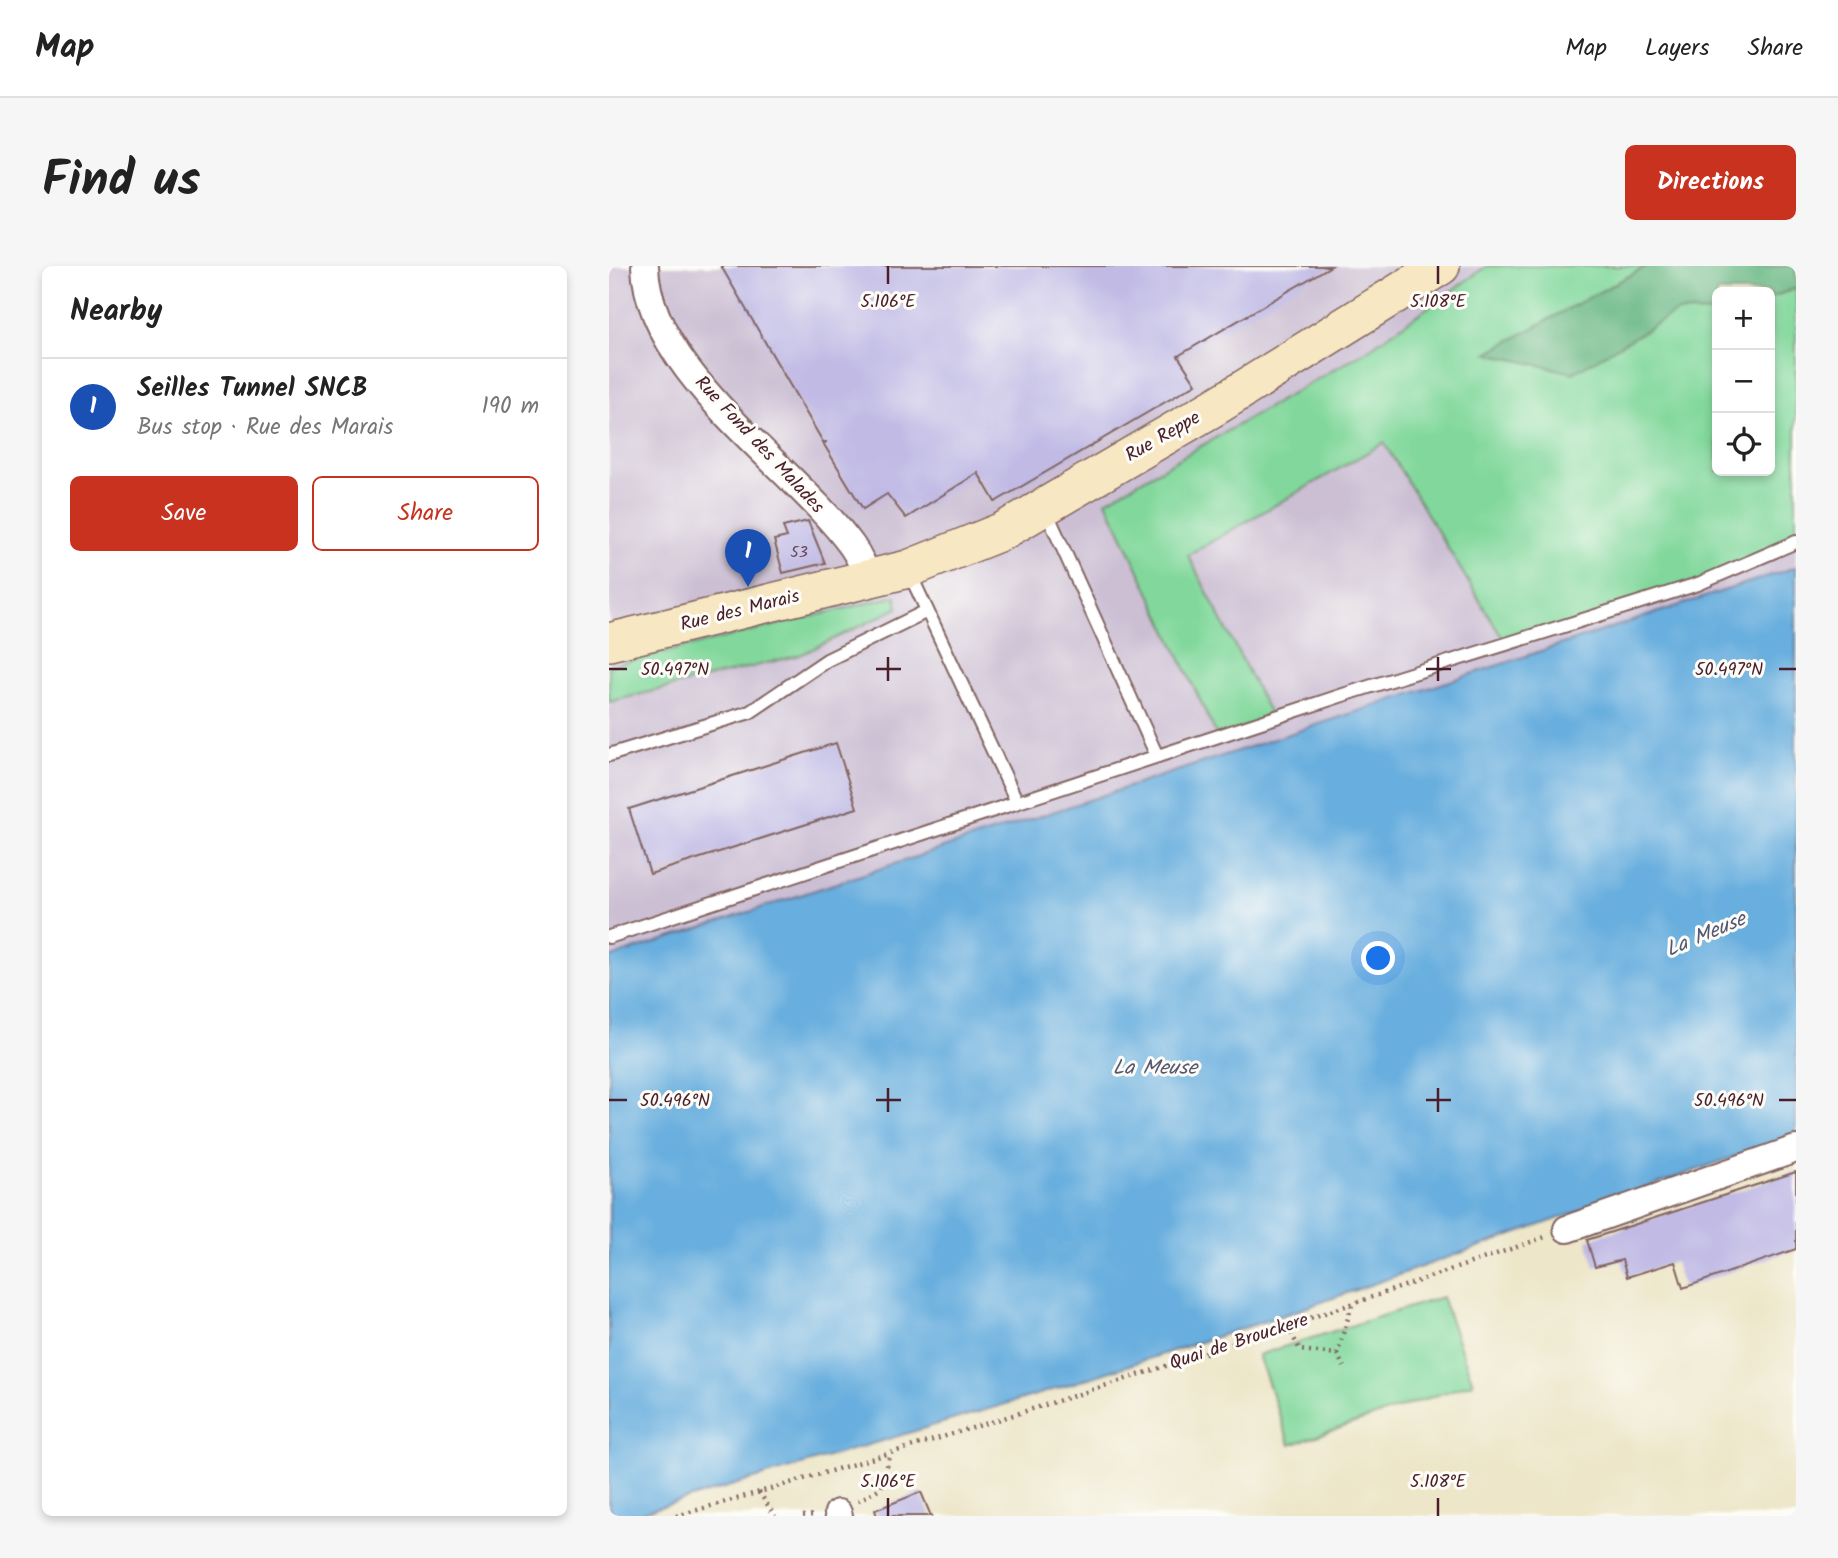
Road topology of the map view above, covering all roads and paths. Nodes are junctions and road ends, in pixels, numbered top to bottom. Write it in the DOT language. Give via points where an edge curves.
graph roads {
  1 [pos="645,266"];
  2 [pos="1441,266"];
  3 [pos="1044,507"];
  4 [pos="1796,542"];
  5 [pos="908,569"];
  6 [pos="870,579"];
  7 [pos="927,611"];
  8 [pos="609,642"];
  9 [pos="609,755"];
  10 [pos="1157,756"];
  11 [pos="1017,802"];
  12 [pos="609,937"];
  13 [pos="1796,1149"];
  14 [pos="1567,1230"];
  15 [pos="1352,1305"];
  16 [pos="1288,1327"];
  17 [pos="1336,1354"];
  18 [pos="1344,1367"];
  19 [pos="890,1454"];
  20 [pos="759,1492"];
  21 [pos="839,1515"];
  22 [pos="676,1516"];
  23 [pos="775,1516"];
  1 -- 6 [label="street, Rue Fond des Malades" via="645,285 666,336 701,387 852,546"];
  2 -- 3 [label="main road, Rue Reppe"];
  3 -- 5 [label="main road, Rue Reppe" via="1003,531"];
  3 -- 10 [label="lane"];
  4 -- 10 [label="lane" via="1698,584"];
  5 -- 6 [label="main road, Rue Reppe"];
  5 -- 7 [label="lane"];
  6 -- 8 [label="main road, Rue des Marais"];
  7 -- 9 [label="lane" via="827,660 750,712"];
  7 -- 11 [label="lane"];
  10 -- 11 [label="lane"];
  11 -- 12 [label="lane"];
  13 -- 14 [label="street"];
  14 -- 15 [label="path, Quai de Brouckere"];
  15 -- 16 [label="path, Quai de Brouckere"];
  15 -- 17 [label="path"];
  16 -- 17 [label="path" via="1300,1350"];
  16 -- 19 [label="path, Quai de Brouckere"];
  17 -- 18 [label="path"];
  19 -- 20 [label="path, Quai de Brouckere"];
  19 -- 21 [label="path" via="882,1487"];
  20 -- 22 [label="path, Quai de Brouckere"];
  20 -- 23 [label="path"];
}
